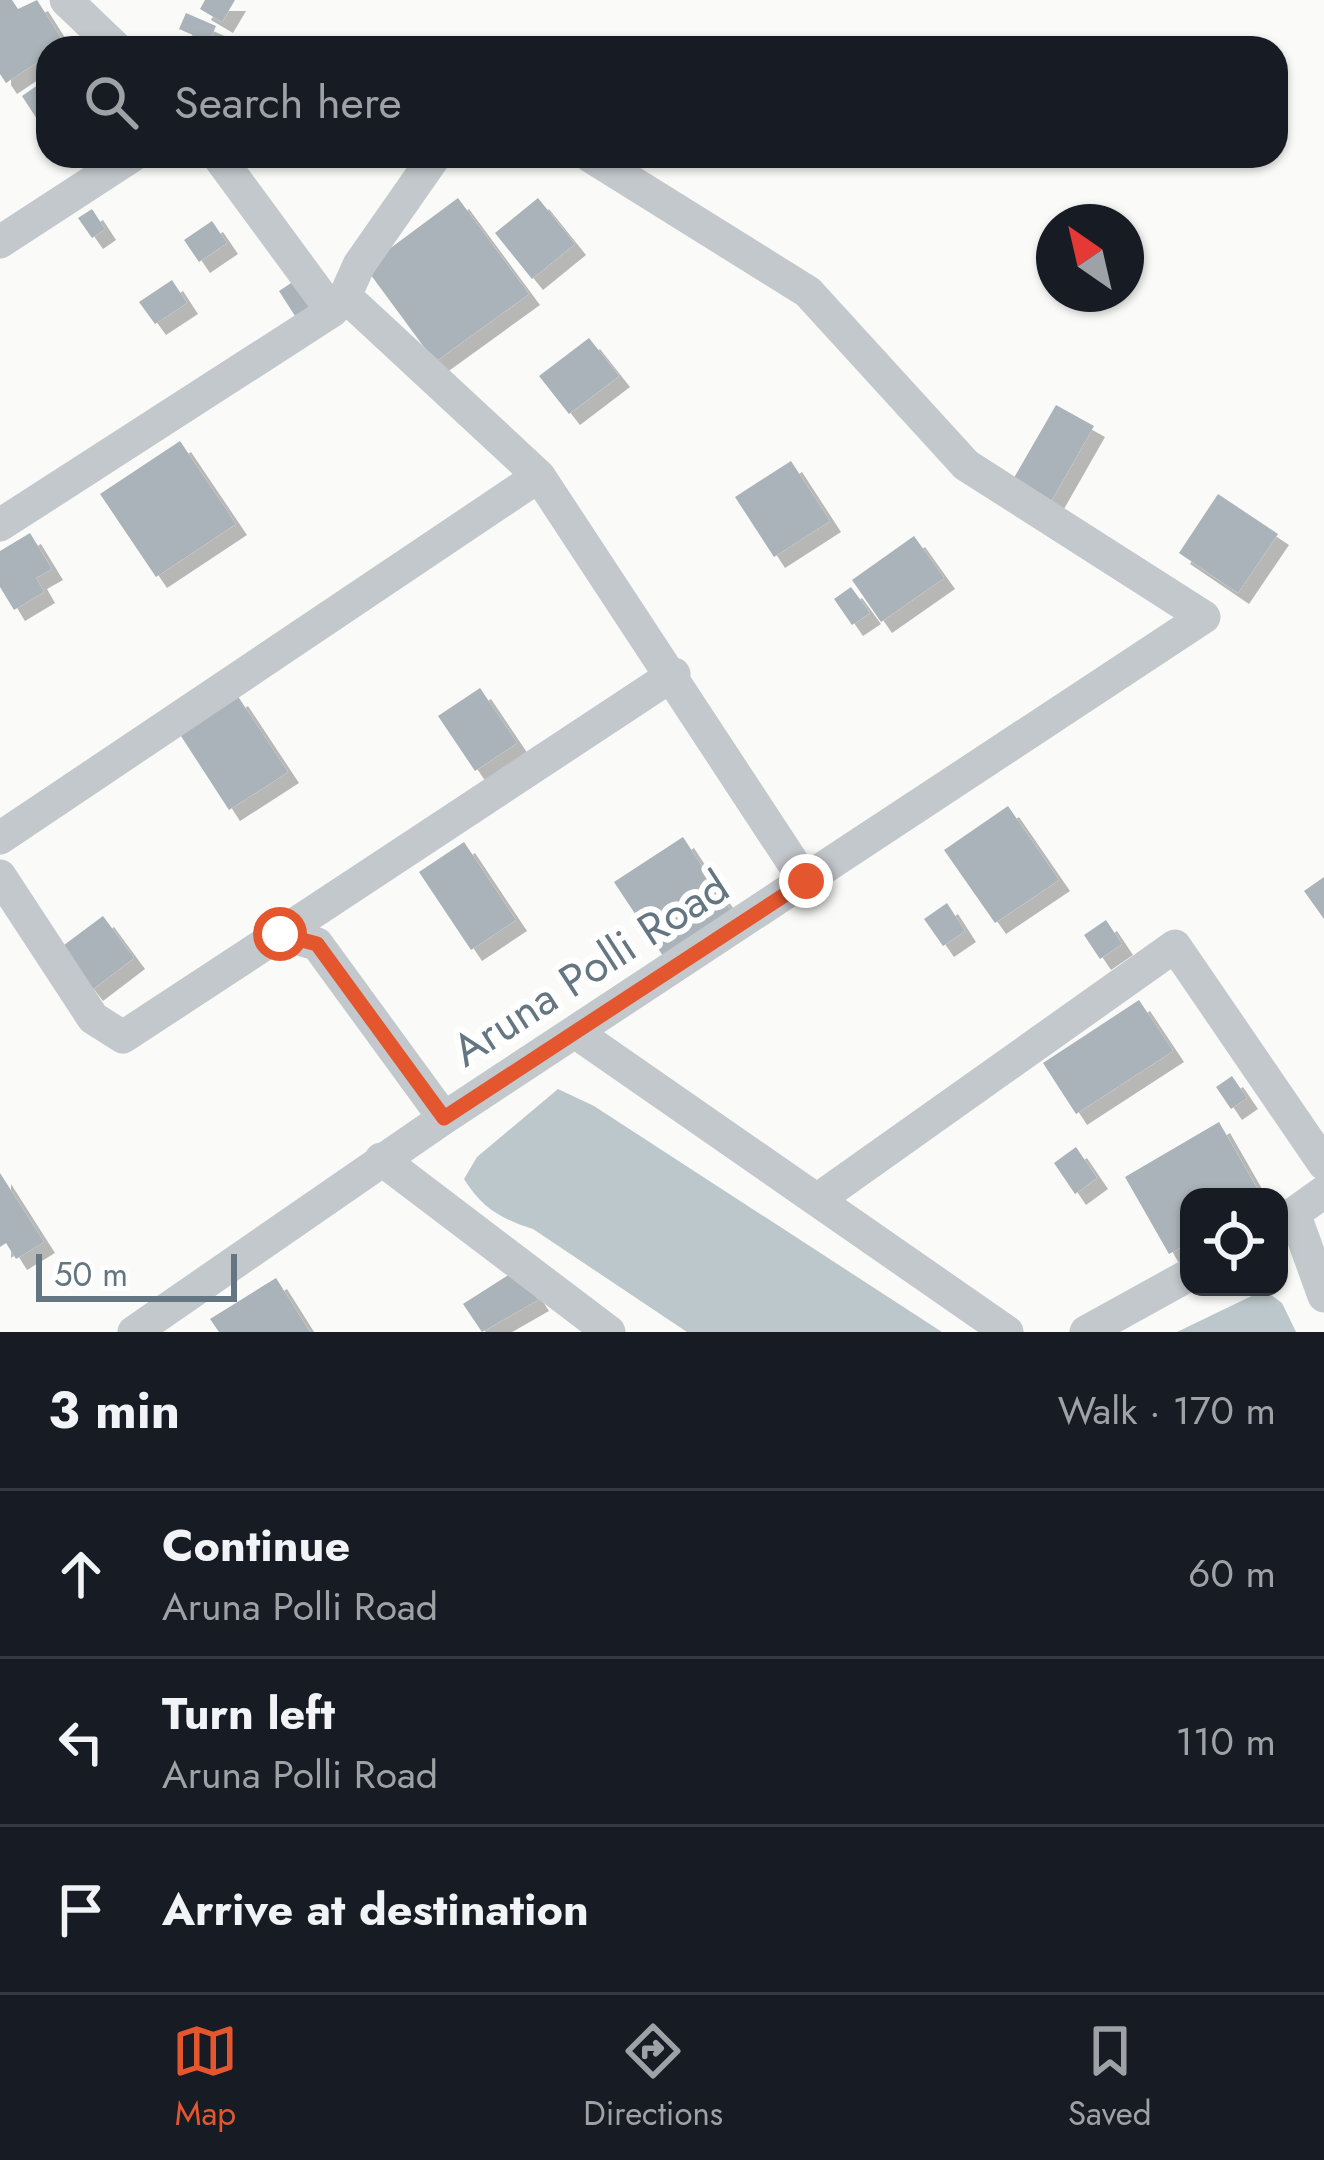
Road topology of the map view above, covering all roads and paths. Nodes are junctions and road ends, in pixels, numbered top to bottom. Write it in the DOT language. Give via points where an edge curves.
graph roads {
  1 [pos="66,0"];
  2 [pos="104,36"];
  3 [pos="114,168"];
  4 [pos="228,168"];
  5 [pos="427,168"];
  6 [pos="609,168"];
  7 [pos="0,242"];
  8 [pos="339,303"];
  9 [pos="539,476"];
  10 [pos="0,525"];
  11 [pos="674,674"];
  12 [pos="0,838"];
  13 [pos="0,876"];
  14 [pos="806,881"];
  15 [pos="280,934"];
  16 [pos="574,1032"];
  17 [pos="444,1118"];
  18 [pos="382,1160"];
  19 [pos="1324,1164"];
  20 [pos="1324,1192"];
  21 [pos="817,1200"];
  22 [pos="1288,1218"];
  23 [pos="1288,1221"];
  24 [pos="1180,1280"];
  25 [pos="1324,1296"];
  26 [pos="601,1330"];
  27 [pos="134,1332"];
  28 [pos="1007,1332"];
  29 [pos="1087,1332"];
  1 -- 2 [label="street"];
  3 -- 7 [label="street"];
  4 -- 8 [label="street"];
  5 -- 8 [label="street"];
  6 -- 14 [label="street, Aruna Polli Road" via="808,292 966,465 1204,617"];
  8 -- 9 [label="street"];
  8 -- 10 [label="street"];
  9 -- 11 [label="street"];
  9 -- 12 [label="street"];
  11 -- 14 [label="street"];
  11 -- 15 [label="street"];
  13 -- 15 [label="street" via="92,1018 123,1037"];
  14 -- 16 [label="street, Aruna Polli Road"];
  15 -- 17 [label="street, Aruna Polli Road" via="317,944"];
  16 -- 17 [label="street, Aruna Polli Road"];
  16 -- 21 [label="street"];
  17 -- 18 [label="street"];
  18 -- 26 [label="street"];
  18 -- 27 [label="street"];
  19 -- 21 [label="street" via="1175,946"];
  20 -- 22 [label="street"];
  21 -- 28 [label="street"];
  23 -- 25 [label="street"];
  24 -- 29 [label="street"];
}
